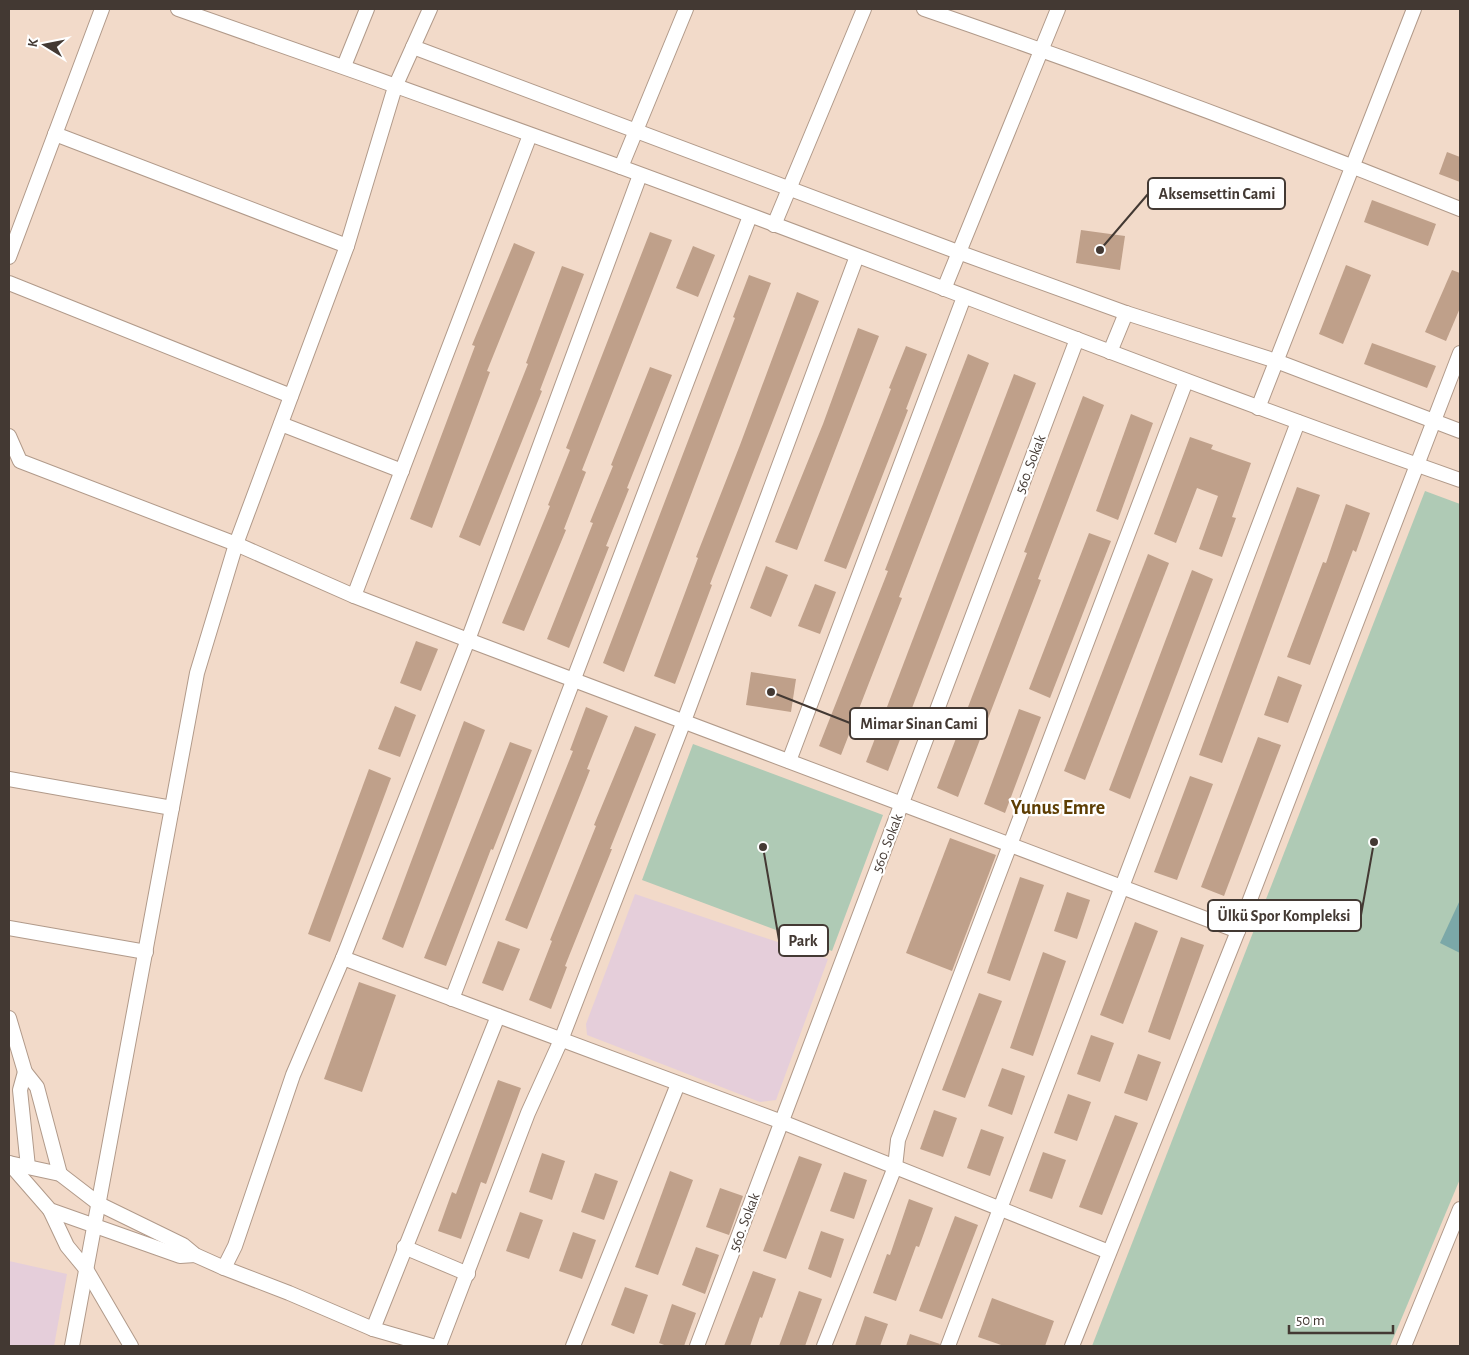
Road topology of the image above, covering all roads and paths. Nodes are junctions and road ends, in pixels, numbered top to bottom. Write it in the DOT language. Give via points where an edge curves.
graph roads {
  1 [pos="102,9"];
  2 [pos="178,9"];
  3 [pos="367,9"];
  4 [pos="430,9"];
  5 [pos="686,9"];
  6 [pos="864,9"];
  7 [pos="924,9"];
  8 [pos="1058,9"];
  9 [pos="1414,9"];
  10 [pos="413,47"];
  11 [pos="1041,49"];
  12 [pos="344,66"];
  13 [pos="395,87"];
  14 [pos="636,132"];
  15 [pos="55,134"];
  16 [pos="530,135"];
  17 [pos="1352,166"];
  18 [pos="621,167"];
  19 [pos="640,175"];
  20 [pos="790,188"];
  21 [pos="1460,209"];
  22 [pos="750,216"];
  23 [pos="774,225"];
  24 [pos="347,246"];
  25 [pos="958,252"];
  26 [pos="857,256"];
  27 [pos="9,257"];
  28 [pos="9,283"];
  29 [pos="944,289"];
  30 [pos="964,297"];
  31 [pos="1126,314"];
  32 [pos="1077,339"];
  33 [pos="1110,352"];
  34 [pos="1460,353"];
  35 [pos="1276,361"];
  36 [pos="1186,381"];
  37 [pos="291,396"];
  38 [pos="1258,408"];
  39 [pos="1434,420"];
  40 [pos="1298,422"];
  41 [pos="281,424"];
  42 [pos="1460,431"];
  43 [pos="9,436"];
  44 [pos="14,462"];
  45 [pos="1417,465"];
  46 [pos="402,471"];
  47 [pos="1460,480"];
  48 [pos="236,544"];
  49 [pos="354,596"];
  50 [pos="468,640"];
  51 [pos="572,679"];
  52 [pos="684,721"];
  53 [pos="789,761"];
  54 [pos="9,779"];
  55 [pos="902,804"];
  56 [pos="172,808"];
  57 [pos="1009,844"];
  58 [pos="1122,887"];
  59 [pos="9,928"];
  60 [pos="1238,931"];
  61 [pos="146,952"];
  62 [pos="342,958"];
  63 [pos="452,999"];
  64 [pos="498,1016"];
  65 [pos="9,1018"];
  66 [pos="561,1040"];
  67 [pos="25,1072"];
  68 [pos="678,1084"];
  69 [pos="782,1122"];
  70 [pos="28,1167"];
  71 [pos="895,1167"];
  72 [pos="60,1174"];
  73 [pos="100,1204"];
  74 [pos="999,1208"];
  75 [pos="1460,1209"];
  76 [pos="50,1210"];
  77 [pos="95,1228"];
  78 [pos="404,1247"];
  79 [pos="1109,1252"];
  80 [pos="194,1255"];
  81 [pos="224,1268"];
  82 [pos="86,1269"];
  83 [pos="468,1274"];
  84 [pos="373,1329"];
  85 [pos="423,1345"];
  86 [pos="72,1346"];
  87 [pos="131,1346"];
  88 [pos="439,1346"];
  89 [pos="574,1346"];
  90 [pos="697,1346"];
  91 [pos="824,1346"];
  92 [pos="948,1346"];
  93 [pos="1072,1346"];
  94 [pos="1404,1346"];
  1 -- 15 [label="street"];
  2 -- 12 [label="street"];
  3 -- 12 [label="street"];
  4 -- 10 [label="street"];
  5 -- 14 [label="street"];
  6 -- 20 [label="street"];
  7 -- 11 [label="street"];
  8 -- 11 [label="street"];
  9 -- 17 [label="street"];
  10 -- 13 [label="street"];
  10 -- 14 [label="street"];
  11 -- 17 [label="street"];
  11 -- 25 [label="street"];
  12 -- 13 [label="street"];
  13 -- 16 [label="street"];
  13 -- 24 [label="street"];
  14 -- 18 [label="street"];
  14 -- 20 [label="street"];
  15 -- 24 [label="street"];
  15 -- 27 [label="street"];
  16 -- 18 [label="street"];
  16 -- 46 [label="street"];
  17 -- 21 [label="street"];
  17 -- 35 [label="street"];
  18 -- 19 [label="street"];
  19 -- 22 [label="street"];
  19 -- 50 [label="street"];
  20 -- 23 [label="street"];
  20 -- 25 [label="street"];
  22 -- 23 [label="street"];
  22 -- 51 [label="street"];
  23 -- 26 [label="street"];
  24 -- 37 [label="street"];
  25 -- 29 [label="street"];
  25 -- 31 [label="street"];
  26 -- 29 [label="street"];
  26 -- 52 [label="street"];
  28 -- 37 [label="street"];
  29 -- 30 [label="street"];
  30 -- 32 [label="street"];
  30 -- 53 [label="street"];
  31 -- 33 [label="street"];
  31 -- 35 [label="street"];
  32 -- 33 [label="street"];
  32 -- 55 [label="street, 560. Sokak"];
  33 -- 36 [label="street"];
  34 -- 39 [label="street"];
  35 -- 38 [label="street"];
  35 -- 39 [label="street"];
  36 -- 38 [label="street"];
  36 -- 57 [label="street"];
  37 -- 41 [label="street"];
  38 -- 40 [label="street"];
  39 -- 42 [label="street"];
  39 -- 45 [label="street"];
  40 -- 45 [label="street"];
  40 -- 58 [label="street"];
  41 -- 46 [label="street"];
  41 -- 48 [label="street"];
  43 -- 44 [label="street"];
  44 -- 48 [label="street"];
  45 -- 47 [label="street"];
  45 -- 60 [label="street"];
  46 -- 49 [label="street"];
  48 -- 49 [label="street"];
  48 -- 56 [label="street" via="197,673"];
  49 -- 50 [label="street"];
  50 -- 51 [label="street"];
  50 -- 62 [label="street"];
  51 -- 52 [label="street"];
  51 -- 63 [label="street"];
  52 -- 53 [label="street"];
  52 -- 66 [label="street"];
  53 -- 55 [label="street"];
  54 -- 56 [label="street"];
  55 -- 57 [label="street"];
  55 -- 69 [label="street, 560. Sokak"];
  56 -- 61 [label="street"];
  57 -- 58 [label="street"];
  57 -- 71 [label="street" via="898,1140"];
  58 -- 60 [label="street"];
  58 -- 74 [label="street"];
  59 -- 61 [label="street"];
  60 -- 79 [label="street"];
  61 -- 73 [label="street"];
  62 -- 63 [label="street"];
  62 -- 81 [label="street" via="293,1075 235,1246"];
  63 -- 64 [label="street"];
  64 -- 66 [label="street"];
  64 -- 78 [label="street"];
  65 -- 67 [label="street"];
  66 -- 68 [label="street"];
  66 -- 83 [label="street" via="528,1113"];
  67 -- 70 [label="street" via="20,1090"];
  67 -- 72 [label="street" via="37,1087"];
  68 -- 69 [label="street"];
  68 -- 89 [label="street"];
  69 -- 71 [label="street"];
  69 -- 90 [label="street, 560. Sokak"];
  70 -- 72 [label="street"];
  70 -- 76 [label="street" via="9,1163"];
  71 -- 74 [label="street"];
  71 -- 91 [label="street"];
  72 -- 73 [label="street"];
  73 -- 77 [label="street"];
  73 -- 80 [label="street" via="183,1244"];
  74 -- 79 [label="street"];
  74 -- 92 [label="street"];
  75 -- 94 [label="street"];
  76 -- 77 [label="street"];
  76 -- 82 [label="street" via="67,1246"];
  77 -- 80 [label="street" via="180,1256"];
  77 -- 82 [label="street"];
  78 -- 83 [label="street"];
  78 -- 84 [label="street"];
  79 -- 93 [label="street"];
  80 -- 81 [label="street"];
  81 -- 84 [label="street"];
  82 -- 86 [label="street"];
  82 -- 87 [label="street"];
  83 -- 88 [label="street"];
  84 -- 85 [label="street"];
}
